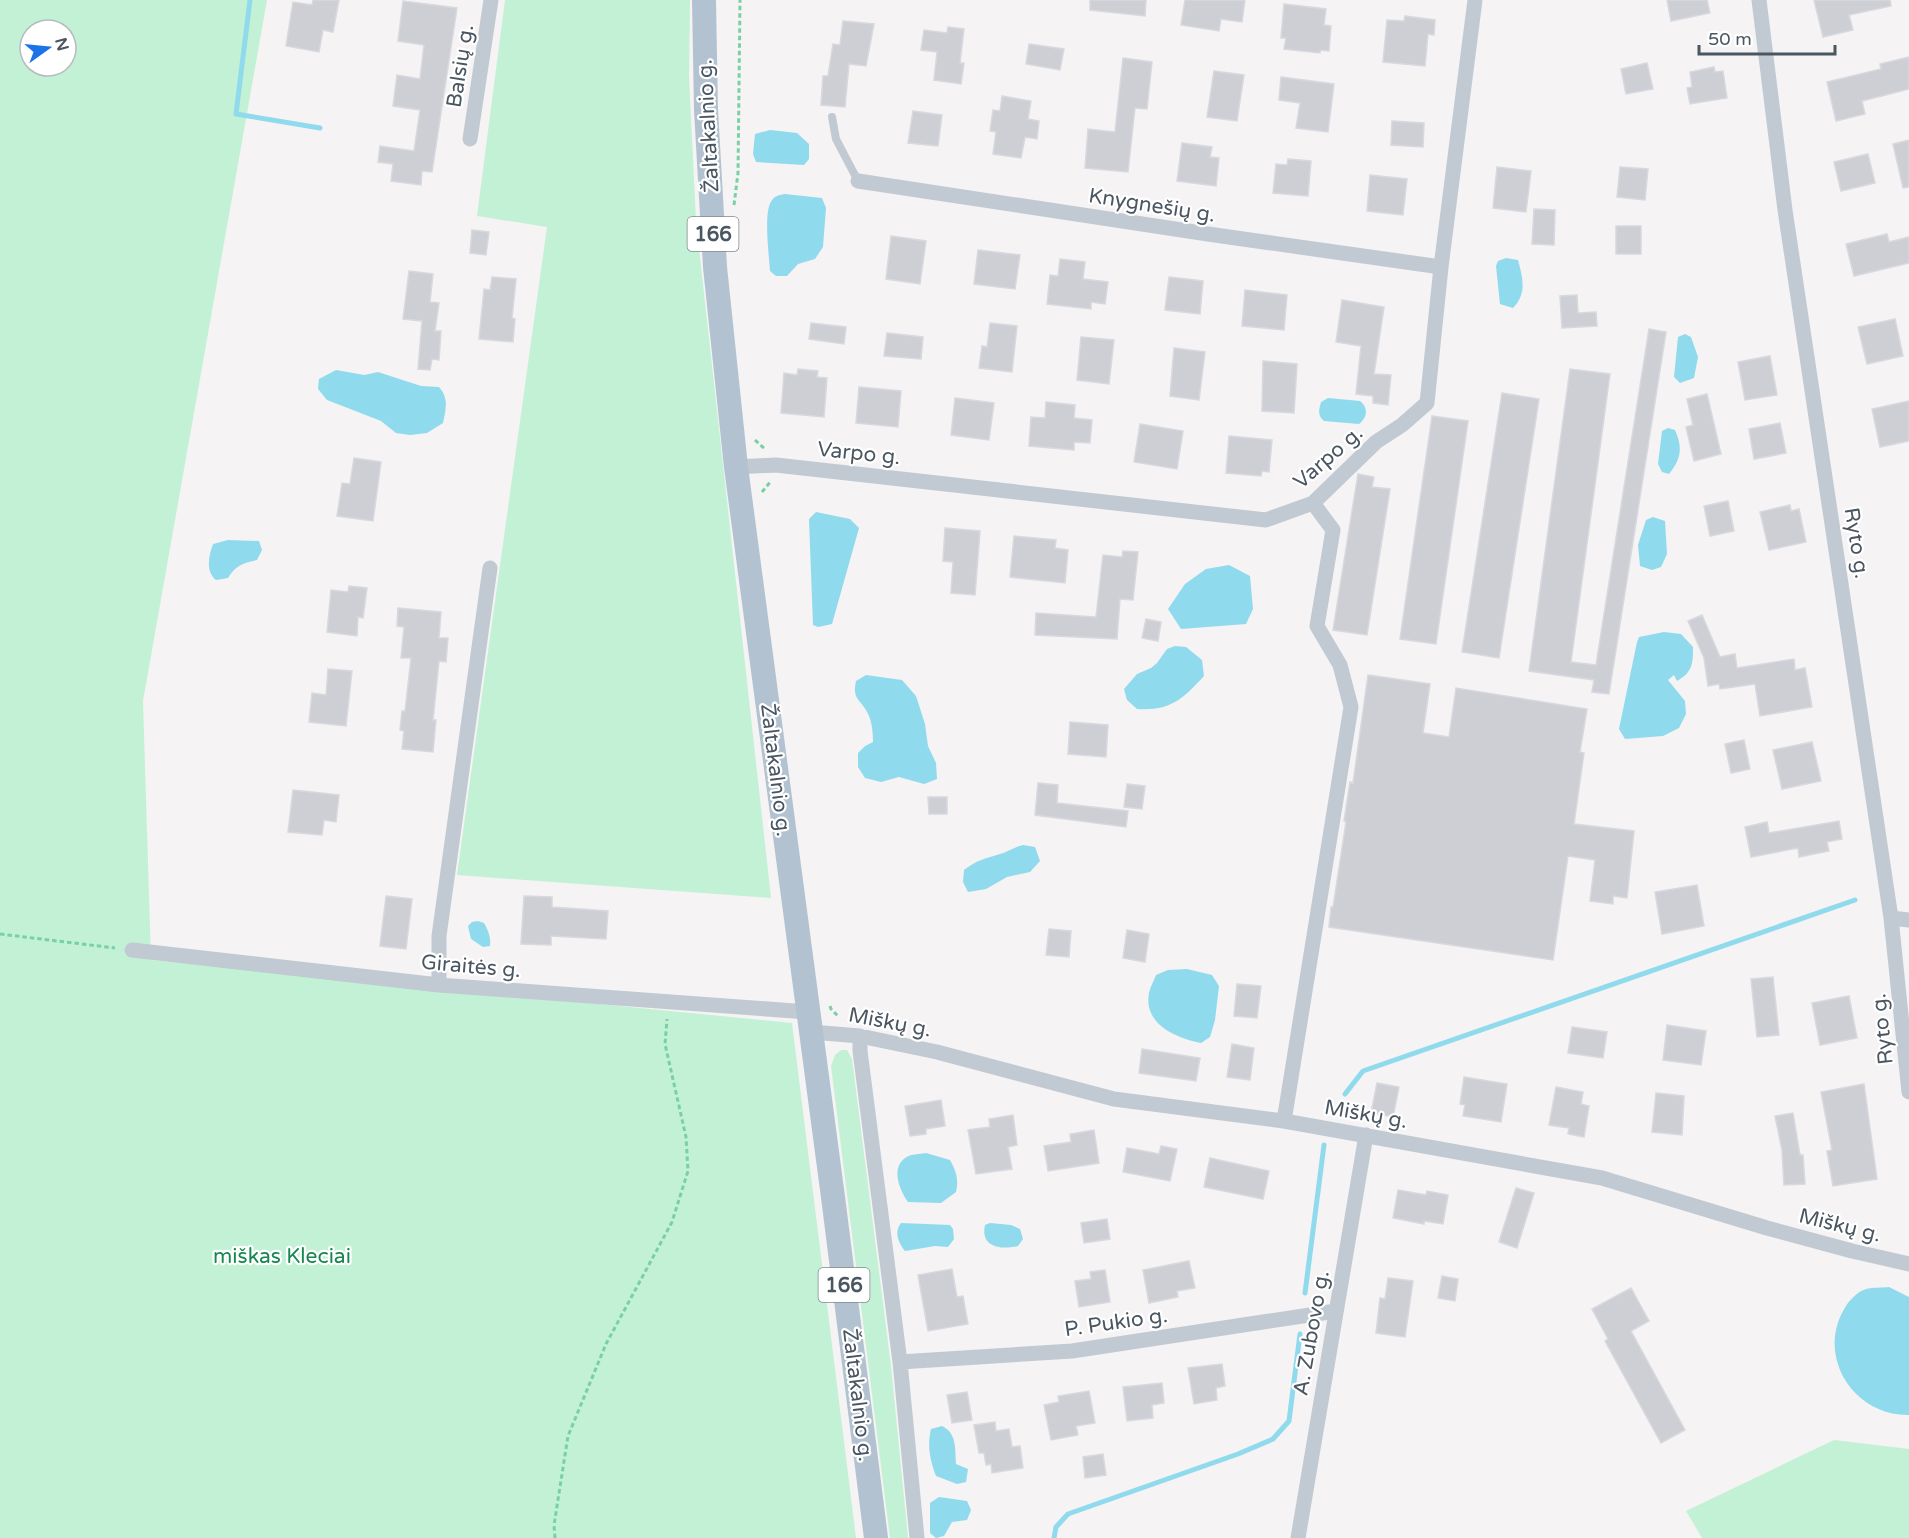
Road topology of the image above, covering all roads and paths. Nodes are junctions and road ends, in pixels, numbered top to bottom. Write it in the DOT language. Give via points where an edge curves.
graph roads {
  1 [pos="491,0"];
  2 [pos="704,0"];
  3 [pos="740,0"];
  4 [pos="1475,0"];
  5 [pos="1759,0"];
  6 [pos="832,117"];
  7 [pos="470,139"];
  8 [pos="858,181"];
  9 [pos="734,207"];
  10 [pos="1441,267"];
  11 [pos="752,435"];
  12 [pos="769,465"];
  13 [pos="736,467"];
  14 [pos="760,497"];
  15 [pos="1313,503"];
  16 [pos="490,568"];
  17 [pos="1892,918"];
  18 [pos="1909,920"];
  19 [pos="0,934"];
  20 [pos="132,950"];
  21 [pos="439,985"];
  22 [pos="669,1002"];
  23 [pos="816,1016"];
  24 [pos="847,1020"];
  25 [pos="860,1036"];
  26 [pos="1909,1092"];
  27 [pos="1284,1121"];
  28 [pos="1366,1135"];
  29 [pos="1909,1264"];
  30 [pos="1336,1311"];
  31 [pos="900,1362"];
  32 [pos="555,1538"];
  33 [pos="876,1538"];
  34 [pos="917,1538"];
  35 [pos="1298,1538"];
  1 -- 7 [label="street, Balsių g."];
  2 -- 13 [label="main road, Žaltakalnio g. / 166" via="715,267"];
  3 -- 9 [label="path" via="738,173"];
  4 -- 10 [label="street, Varpo g."];
  5 -- 17 [label="street, Ryto g." via="1787,222"];
  6 -- 8 [label="lane" via="836,139"];
  8 -- 10 [label="street, Knygnešių g."];
  10 -- 15 [label="street, Varpo g." via="1427,403 1376,442"];
  11 -- 12 [label="path" via="766,450"];
  12 -- 13 [label="street, Varpo g."];
  12 -- 14 [label="path" via="772,480"];
  12 -- 15 [label="street, Varpo g." via="1266,520"];
  13 -- 23 [label="main road, Žaltakalnio g. / 166"];
  15 -- 27 [label="street" via="1334,530 1317,626 1340,665 1351,706"];
  16 -- 21 [label="street" via="439,936"];
  17 -- 18 [label="street"];
  17 -- 26 [label="street, Ryto g."];
  19 -- 20 [label="path"];
  20 -- 21 [label="street, Giraitės g."];
  21 -- 22 [label="street, Giraitės g."];
  22 -- 23 [label="street, Giraitės g."];
  22 -- 32 [label="path" via="665,1044 686,1137 688,1171 672,1222 606,1344 568,1436"];
  23 -- 24 [label="path" via="831,1009"];
  23 -- 25 [label="street, Miškų g." via="826,1031"];
  23 -- 33 [label="main road, Žaltakalnio g. / 166"];
  25 -- 27 [label="street, Miškų g." via="937,1052 1114,1099"];
  25 -- 31 [label="street"];
  27 -- 28 [label="street, Miškų g."];
  28 -- 29 [label="street, Miškų g." via="1602,1178 1767,1228"];
  28 -- 30 [label="street, A. Zubovo g."];
  30 -- 31 [label="street, P. Pukio g." via="1072,1350"];
  30 -- 35 [label="street, A. Zubovo g."];
  31 -- 34 [label="street"];
}
